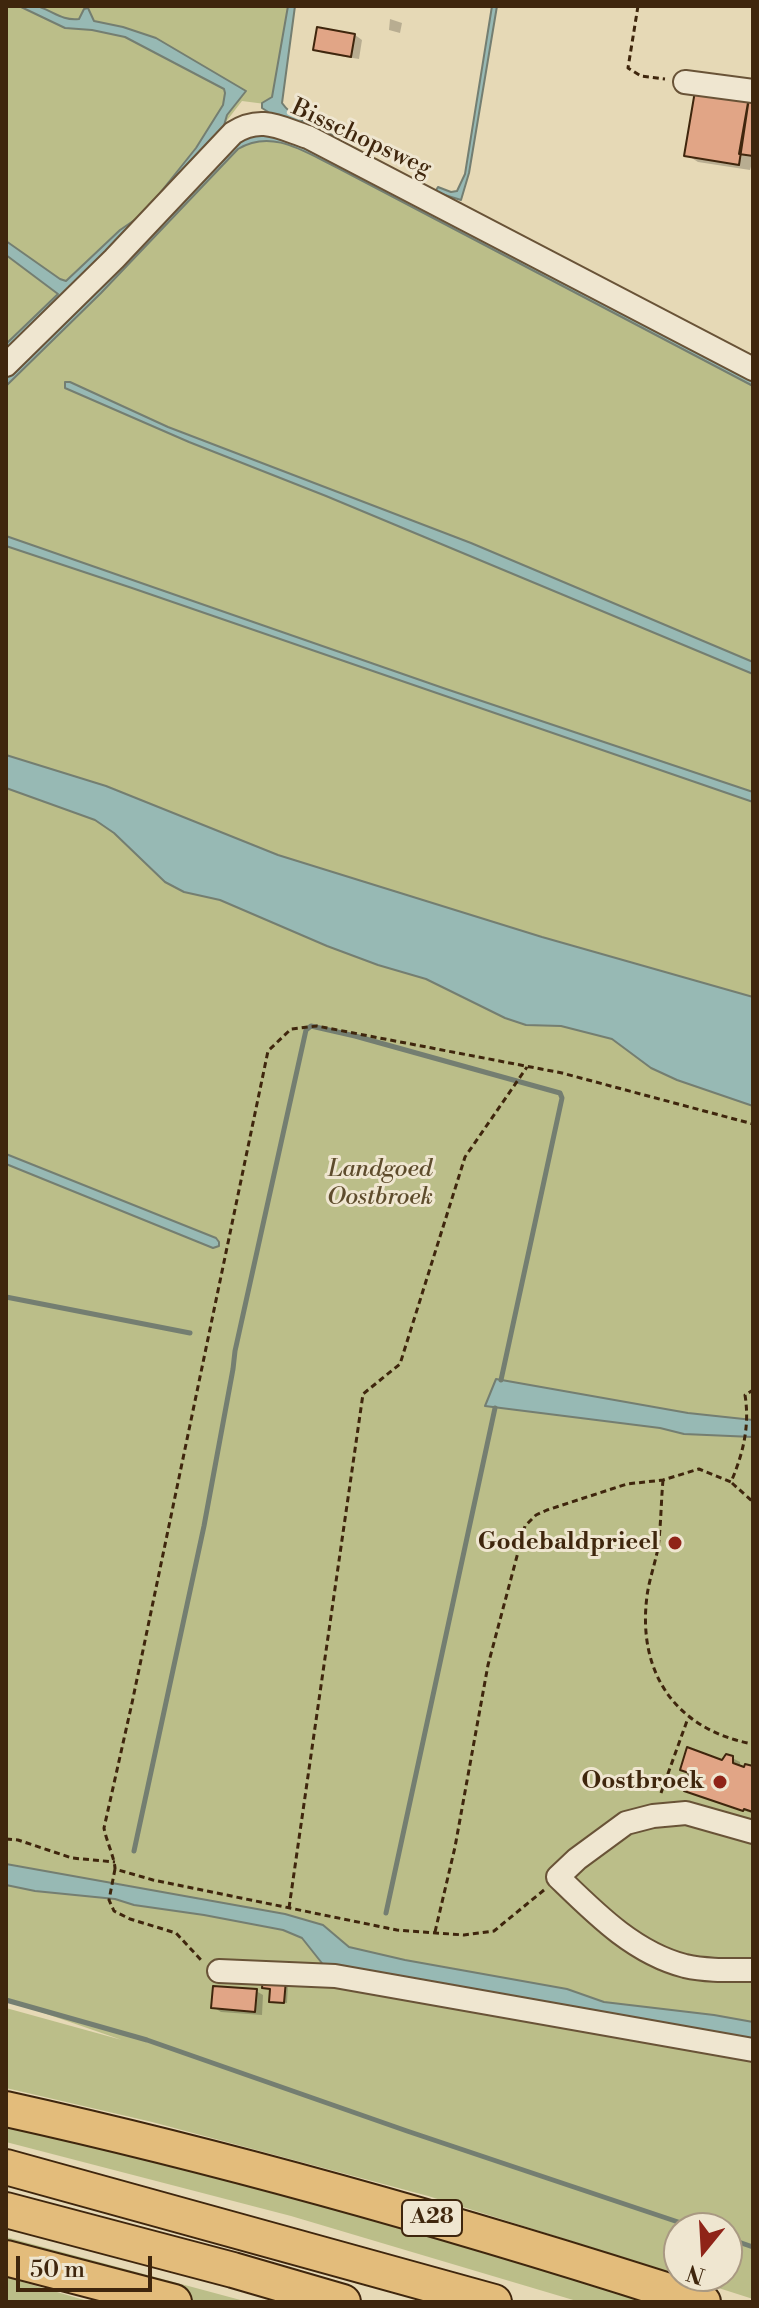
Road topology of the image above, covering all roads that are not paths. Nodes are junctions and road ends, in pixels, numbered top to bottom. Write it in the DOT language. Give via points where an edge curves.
graph roads {
  1 [pos="685,82"];
  2 [pos="753,91"];
  3 [pos="6,365"];
  4 [pos="753,369"];
  5 [pos="753,1832"];
  6 [pos="753,1970"];
  7 [pos="219,1971"];
  8 [pos="753,2050"];
  9 [pos="6,2109"];
  10 [pos="6,2167"];
  11 [pos="6,2210"];
  12 [pos="6,2258"];
  13 [pos="174,2302"];
  14 [pos="343,2302"];
  15 [pos="494,2302"];
  16 [pos="703,2302"];
  1 -- 2 [label="street"];
  3 -- 4 [label="street, Bisschopsweg" via="233,133 262,122 308,137"];
  5 -- 6 [label="street" via="686,1813 653,1816 626,1823 558,1877 638,1946 682,1965"];
  7 -- 8 [label="street" via="335,1976"];
  9 -- 16 [label="highway, A28" via="393,2207"];
  10 -- 15 [label="highway"];
  11 -- 14 [label="highway"];
  12 -- 13 [label="highway"];
}
